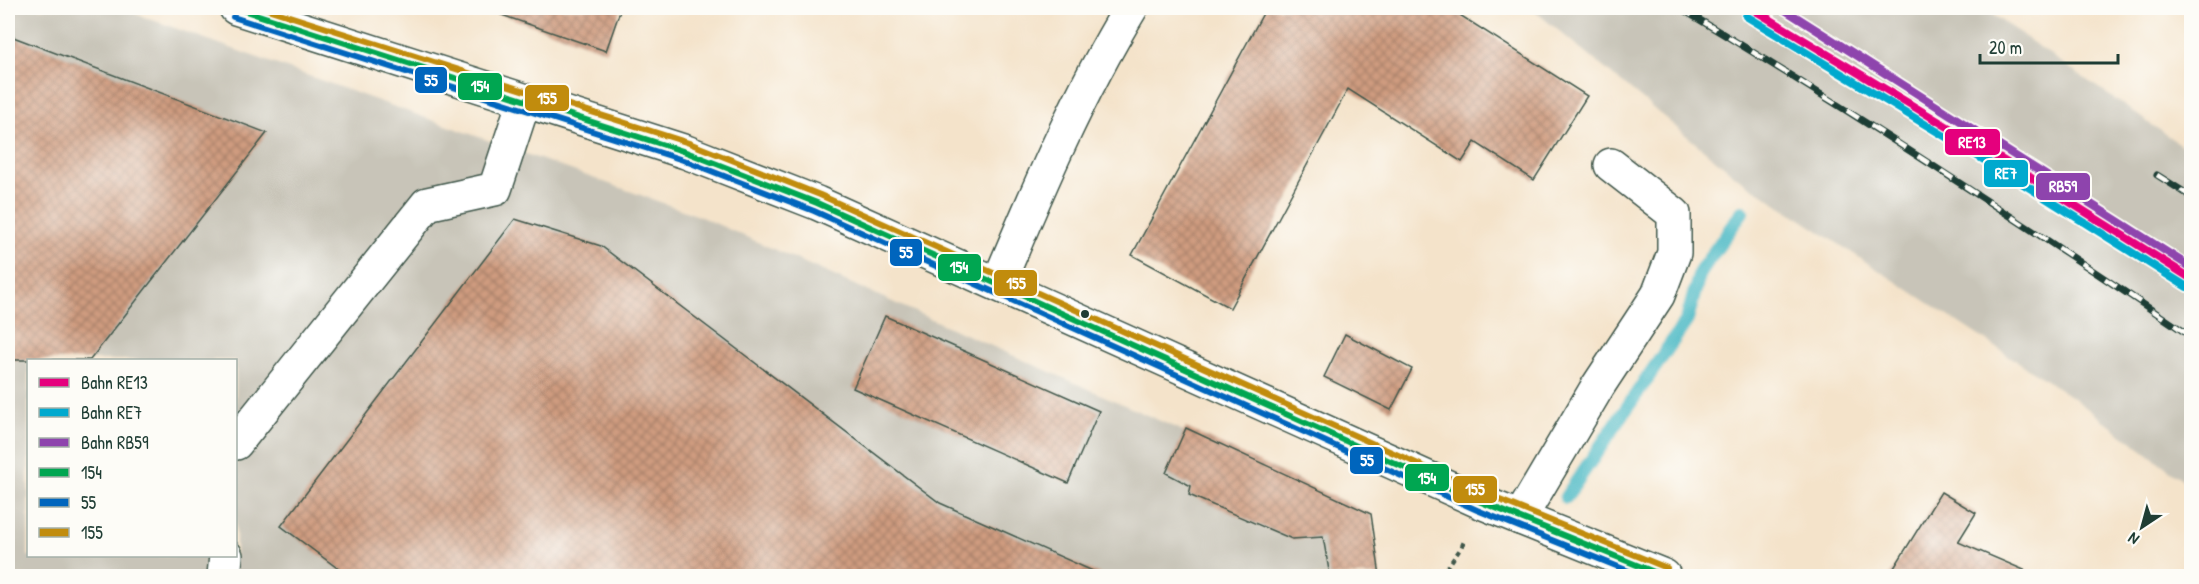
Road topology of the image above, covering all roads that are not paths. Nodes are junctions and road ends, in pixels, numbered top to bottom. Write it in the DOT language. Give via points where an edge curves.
graph roads {
  1 [pos="236,8"];
  2 [pos="1131,8"];
  3 [pos="524,101"];
  4 [pos="1611,165"];
  5 [pos="998,284"];
  6 [pos="237,442"];
  7 [pos="1520,518"];
  8 [pos="226,557"];
  9 [pos="224,576"];
  10 [pos="1664,576"];
  1 -- 3 [label="street"];
  2 -- 5 [label="street" via="1102,54"];
  3 -- 5 [label="street" via="686,152 817,203"];
  3 -- 6 [label="street" via="495,189 427,204"];
  4 -- 7 [label="street" via="1674,214 1674,254 1658,295 1598,386"];
  5 -- 7 [label="street"];
  7 -- 10 [label="street"];
  8 -- 9 [label="street"];
}
